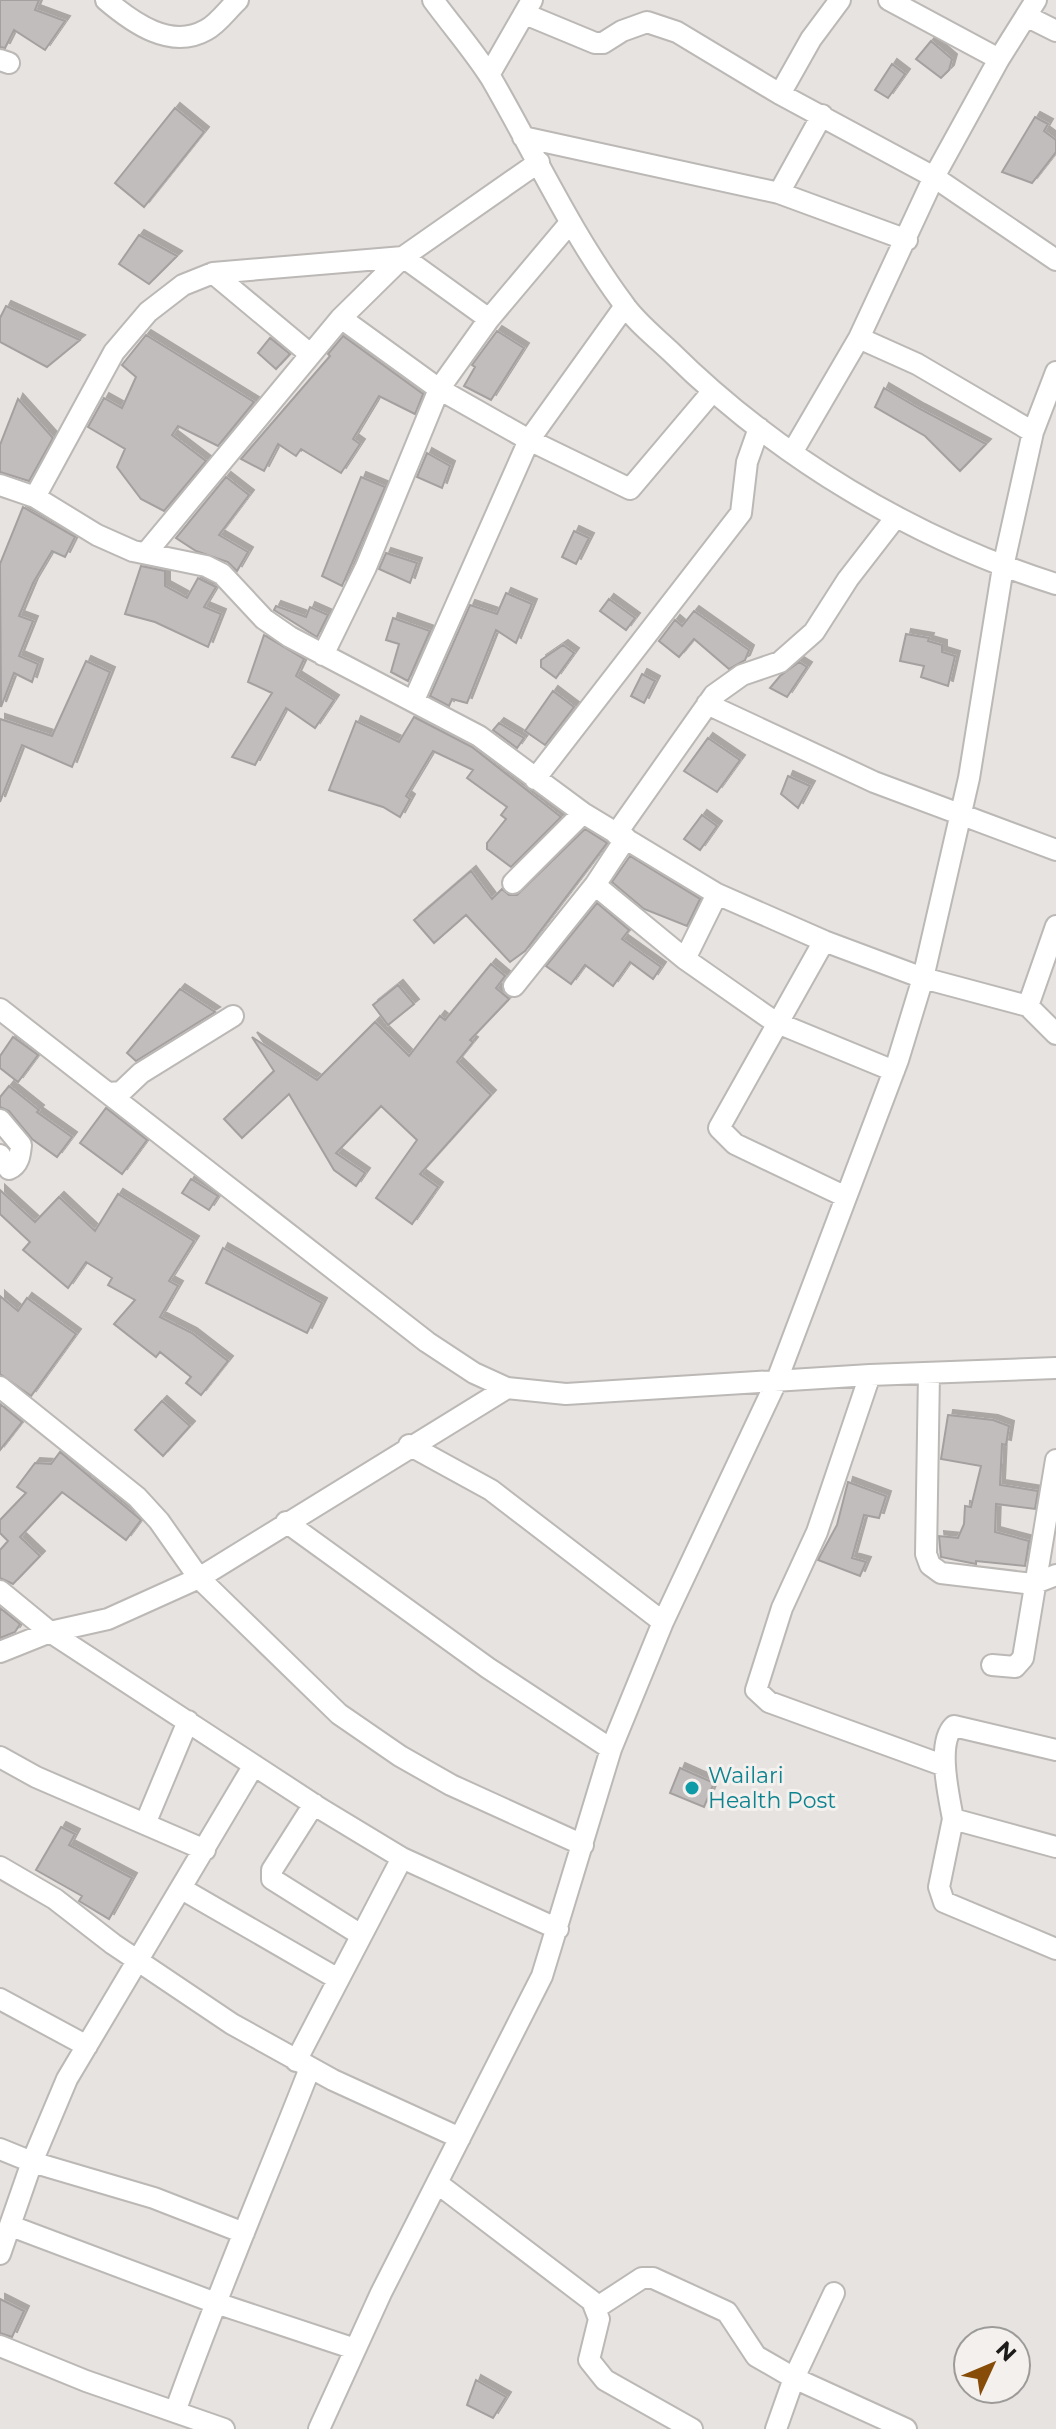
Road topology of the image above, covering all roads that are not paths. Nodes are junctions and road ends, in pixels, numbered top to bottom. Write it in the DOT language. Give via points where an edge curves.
graph roads {
  1 [pos="106,0"];
  2 [pos="238,0"];
  3 [pos="433,0"];
  4 [pos="840,0"];
  5 [pos="889,0"];
  6 [pos="121,7"];
  7 [pos="529,7"];
  8 [pos="1031,8"];
  9 [pos="1056,31"];
  10 [pos="999,59"];
  11 [pos="489,75"];
  12 [pos="780,94"];
  13 [pos="822,115"];
  14 [pos="523,137"];
  15 [pos="539,162"];
  16 [pos="934,177"];
  17 [pos="779,193"];
  18 [pos="569,224"];
  19 [pos="907,240"];
  20 [pos="403,257"];
  21 [pos="1056,260"];
  22 [pos="213,273"];
  23 [pos="625,306"];
  24 [pos="341,318"];
  25 [pos="489,319"];
  26 [pos="859,338"];
  27 [pos="310,354"];
  28 [pos="1056,372"];
  29 [pos="439,389"];
  30 [pos="712,392"];
  31 [pos="759,428"];
  32 [pos="1033,432"];
  33 [pos="529,440"];
  34 [pos="793,451"];
  35 [pos="0,485"];
  36 [pos="35,497"];
  37 [pos="896,517"];
  38 [pos="146,553"];
  39 [pos="1003,567"];
  40 [pos="1056,584"];
  41 [pos="323,655"];
  42 [pos="414,700"];
  43 [pos="707,704"];
  44 [pos="535,779"];
  45 [pos="583,813"];
  46 [pos="958,816"];
  47 [pos="621,836"];
  48 [pos="1056,850"];
  49 [pos="513,883"];
  50 [pos="595,885"];
  51 [pos="717,894"];
  52 [pos="1056,926"];
  53 [pos="824,941"];
  54 [pos="685,959"];
  55 [pos="923,978"];
  56 [pos="514,986"];
  57 [pos="1028,1006"];
  58 [pos="0,1009"];
  59 [pos="233,1016"];
  60 [pos="775,1022"];
  61 [pos="1056,1034"];
  62 [pos="894,1071"];
  63 [pos="109,1093"];
  64 [pos="0,1120"];
  65 [pos="0,1155"];
  66 [pos="844,1196"];
  67 [pos="1056,1368"];
  68 [pos="929,1373"];
  69 [pos="870,1375"];
  70 [pos="777,1380"];
  71 [pos="0,1387"];
  72 [pos="507,1388"];
  73 [pos="409,1445"];
  74 [pos="1056,1460"];
  75 [pos="286,1522"];
  76 [pos="1056,1575"];
  77 [pos="199,1578"];
  78 [pos="1033,1584"];
  79 [pos="0,1591"];
  80 [pos="663,1622"];
  81 [pos="50,1632"];
  82 [pos="0,1652"];
  83 [pos="992,1665"];
  84 [pos="188,1721"];
  85 [pos="611,1749"];
  86 [pos="1056,1750"];
  87 [pos="0,1757"];
  88 [pos="254,1765"];
  89 [pos="945,1766"];
  90 [pos="314,1804"];
  91 [pos="953,1819"];
  92 [pos="145,1824"];
  93 [pos="583,1845"];
  94 [pos="1056,1847"];
  95 [pos="205,1850"];
  96 [pos="402,1858"];
  97 [pos="0,1867"];
  98 [pos="182,1889"];
  99 [pos="558,1929"];
  100 [pos="361,1935"];
  101 [pos="1056,1949"];
  102 [pos="138,1962"];
  103 [pos="338,1979"];
  104 [pos="0,1999"];
  105 [pos="87,2046"];
  106 [pos="303,2065"];
  107 [pos="460,2138"];
  108 [pos="0,2149"];
  109 [pos="32,2162"];
  110 [pos="437,2183"];
  111 [pos="11,2226"];
  112 [pos="244,2233"];
  113 [pos="0,2254"];
  114 [pos="834,2293"];
  115 [pos="213,2302"];
  116 [pos="596,2308"];
  117 [pos="0,2346"];
  118 [pos="355,2349"];
  119 [pos="794,2378"];
  120 [pos="178,2418"];
  121 [pos="224,2429"];
  122 [pos="319,2429"];
  123 [pos="692,2429"];
  124 [pos="776,2429"];
  125 [pos="906,2429"];
  1 -- 6 [label="street"];
  2 -- 6 [label="street" via="208,29 189,37 169,37"];
  3 -- 11 [label="street"];
  4 -- 12 [label="street"];
  5 -- 10 [label="street"];
  7 -- 11 [label="street"];
  7 -- 12 [label="street" via="595,43 647,22 677,32"];
  8 -- 9 [label="street"];
  8 -- 10 [label="street"];
  10 -- 16 [label="street"];
  11 -- 14 [label="street"];
  12 -- 13 [label="street"];
  13 -- 16 [label="street"];
  13 -- 17 [label="street"];
  14 -- 15 [label="street"];
  14 -- 17 [label="street"];
  15 -- 18 [label="street"];
  15 -- 20 [label="street"];
  16 -- 19 [label="street"];
  16 -- 21 [label="street"];
  17 -- 19 [label="street"];
  18 -- 23 [label="street"];
  18 -- 25 [label="street"];
  19 -- 26 [label="street"];
  20 -- 22 [label="street"];
  20 -- 24 [label="street"];
  20 -- 25 [label="street"];
  22 -- 27 [label="street"];
  22 -- 36 [label="street" via="183,285 148,312 114,352"];
  23 -- 30 [label="street"];
  23 -- 33 [label="street"];
  24 -- 27 [label="street"];
  24 -- 29 [label="street"];
  25 -- 29 [label="street"];
  26 -- 32 [label="street" via="917,364"];
  26 -- 34 [label="street"];
  27 -- 38 [label="street"];
  28 -- 32 [label="street"];
  29 -- 33 [label="street"];
  29 -- 41 [label="street" via="366,567"];
  30 -- 31 [label="street"];
  30 -- 33 [label="street" via="634,489"];
  31 -- 34 [label="street"];
  31 -- 44 [label="street" via="747,462 741,513"];
  32 -- 39 [label="street"];
  33 -- 42 [label="street"];
  34 -- 37 [label="street"];
  35 -- 36 [label="street"];
  36 -- 38 [label="street" via="97,535"];
  37 -- 39 [label="street"];
  37 -- 43 [label="street" via="814,632 780,662 742,675"];
  38 -- 41 [label="street" via="222,574 264,619"];
  39 -- 40 [label="street"];
  39 -- 46 [label="street" via="969,778"];
  41 -- 42 [label="street"];
  42 -- 44 [label="street" via="479,736"];
  43 -- 46 [label="street"];
  43 -- 47 [label="street"];
  44 -- 45 [label="street"];
  45 -- 47 [label="street"];
  45 -- 49 [label="street"];
  46 -- 48 [label="street"];
  46 -- 55 [label="street"];
  47 -- 50 [label="street"];
  47 -- 51 [label="street"];
  50 -- 54 [label="street"];
  50 -- 56 [label="street"];
  51 -- 53 [label="street"];
  51 -- 54 [label="street"];
  52 -- 57 [label="street"];
  53 -- 55 [label="street"];
  53 -- 60 [label="street"];
  54 -- 60 [label="street"];
  55 -- 57 [label="street"];
  55 -- 62 [label="street"];
  57 -- 61 [label="street"];
  58 -- 63 [label="street"];
  59 -- 63 [label="street" via="141,1073 121,1092"];
  60 -- 62 [label="street"];
  60 -- 66 [label="street" via="719,1128 735,1144"];
  62 -- 66 [label="street"];
  63 -- 72 [label="street" via="427,1342"];
  64 -- 65 [label="street" via="21,1145 13,1168"];
  66 -- 70 [label="street"];
  67 -- 68 [label="street"];
  68 -- 69 [label="street"];
  68 -- 78 [label="street" via="930,1565 941,1573"];
  69 -- 70 [label="street"];
  69 -- 89 [label="street" via="817,1532 771,1636 756,1690 769,1702"];
  70 -- 72 [label="street" via="566,1394"];
  70 -- 80 [label="street"];
  71 -- 77 [label="street" via="137,1497"];
  72 -- 73 [label="street"];
  73 -- 75 [label="street"];
  73 -- 80 [label="street" via="491,1490"];
  74 -- 78 [label="street"];
  75 -- 77 [label="street"];
  75 -- 85 [label="street" via="488,1668"];
  76 -- 78 [label="street"];
  77 -- 81 [label="street" via="108,1619"];
  77 -- 93 [label="street" via="339,1714 451,1785"];
  78 -- 83 [label="street" via="1023,1658 1015,1667"];
  79 -- 81 [label="street"];
  80 -- 85 [label="street"];
  81 -- 82 [label="street"];
  81 -- 84 [label="street"];
  84 -- 88 [label="street"];
  84 -- 92 [label="street"];
  85 -- 93 [label="street"];
  86 -- 89 [label="street" via="954,1726 947,1734"];
  87 -- 92 [label="street"];
  88 -- 90 [label="street"];
  88 -- 95 [label="street"];
  89 -- 91 [label="street"];
  90 -- 96 [label="street"];
  90 -- 100 [label="street" via="272,1870 272,1879"];
  91 -- 94 [label="street"];
  91 -- 101 [label="street" via="939,1887 944,1902"];
  92 -- 95 [label="street"];
  93 -- 99 [label="street"];
  95 -- 98 [label="street"];
  96 -- 99 [label="street"];
  96 -- 100 [label="street"];
  97 -- 102 [label="street" via="55,1899"];
  98 -- 102 [label="street"];
  98 -- 103 [label="street"];
  99 -- 107 [label="street" via="542,1976"];
  100 -- 103 [label="street"];
  102 -- 105 [label="street"];
  102 -- 106 [label="street"];
  103 -- 106 [label="street"];
  104 -- 105 [label="street"];
  105 -- 109 [label="street"];
  106 -- 107 [label="street"];
  106 -- 112 [label="street"];
  107 -- 110 [label="street"];
  108 -- 109 [label="street"];
  109 -- 111 [label="street"];
  109 -- 112 [label="street" via="154,2198"];
  110 -- 116 [label="street"];
  110 -- 118 [label="street"];
  111 -- 113 [label="street"];
  111 -- 115 [label="street"];
  112 -- 115 [label="street"];
  114 -- 119 [label="street"];
  115 -- 118 [label="street"];
  115 -- 120 [label="street"];
  116 -- 119 [label="street" via="642,2278 653,2278 727,2312 756,2356"];
  116 -- 123 [label="street" via="592,2366 605,2380"];
  117 -- 120 [label="street"];
  118 -- 122 [label="street"];
  119 -- 124 [label="street"];
  119 -- 125 [label="street"];
  120 -- 121 [label="street"];
}
